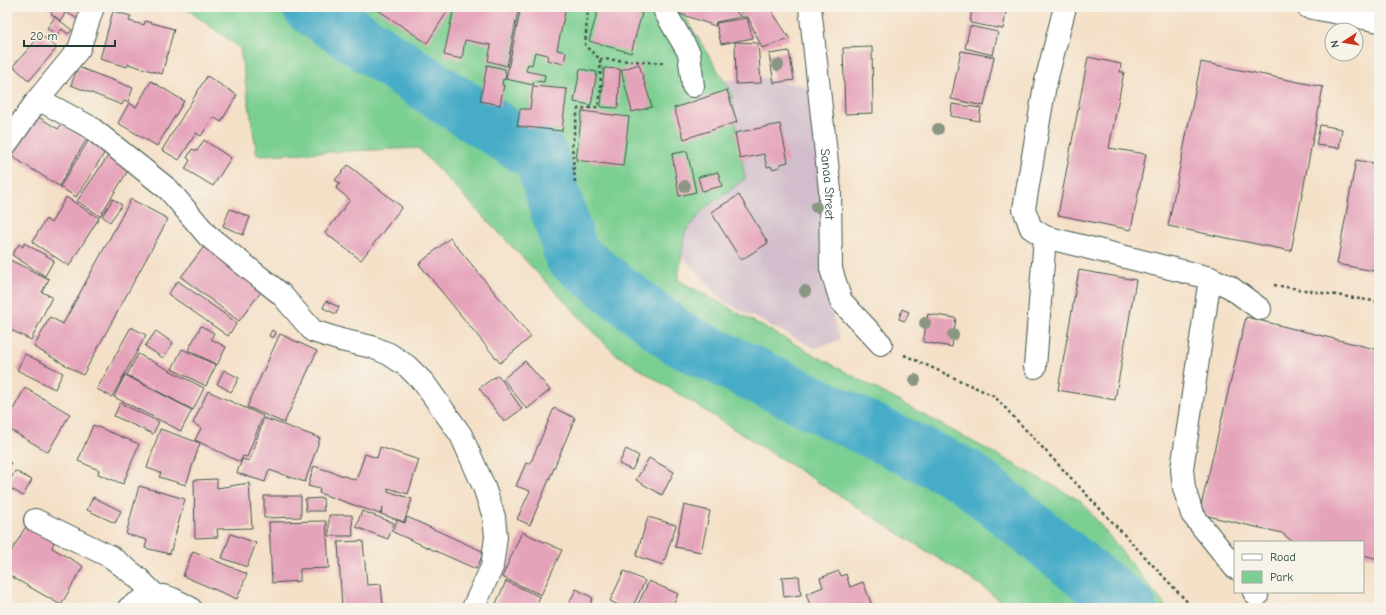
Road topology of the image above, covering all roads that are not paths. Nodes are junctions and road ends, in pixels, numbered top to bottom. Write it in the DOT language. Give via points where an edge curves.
graph roads {
  1 [pos="93,7"];
  2 [pos="666,7"];
  3 [pos="810,7"];
  4 [pos="1065,7"];
  5 [pos="1308,7"];
  6 [pos="1379,21"];
  7 [pos="693,86"];
  8 [pos="38,99"];
  9 [pos="7,143"];
  10 [pos="1045,237"];
  11 [pos="1210,278"];
  12 [pos="1260,309"];
  13 [pos="881,344"];
  14 [pos="1035,367"];
  15 [pos="35,520"];
  16 [pos="1234,567"];
  17 [pos="155,595"];
  18 [pos="129,608"];
  19 [pos="190,608"];
  20 [pos="473,608"];
  1 -- 8 [label="street" via="79,49"];
  2 -- 7 [label="street" via="665,12 689,53"];
  3 -- 13 [label="street, Sanaa Street" via="830,190 831,269 841,301"];
  4 -- 10 [label="street" via="1045,85 1024,209 1031,228"];
  5 -- 6 [label="street"];
  8 -- 9 [label="street"];
  8 -- 20 [label="street" via="90,128 169,190 208,236 281,294 313,331 389,354 424,382 461,435 482,481 494,517 496,537 492,567"];
  10 -- 11 [label="street"];
  10 -- 14 [label="street"];
  11 -- 12 [label="street" via="1230,287"];
  11 -- 16 [label="street" via="1182,469 1184,488 1192,514"];
  15 -- 17 [label="street" via="111,557"];
  17 -- 18 [label="street"];
  17 -- 19 [label="street" via="162,595"];
}
